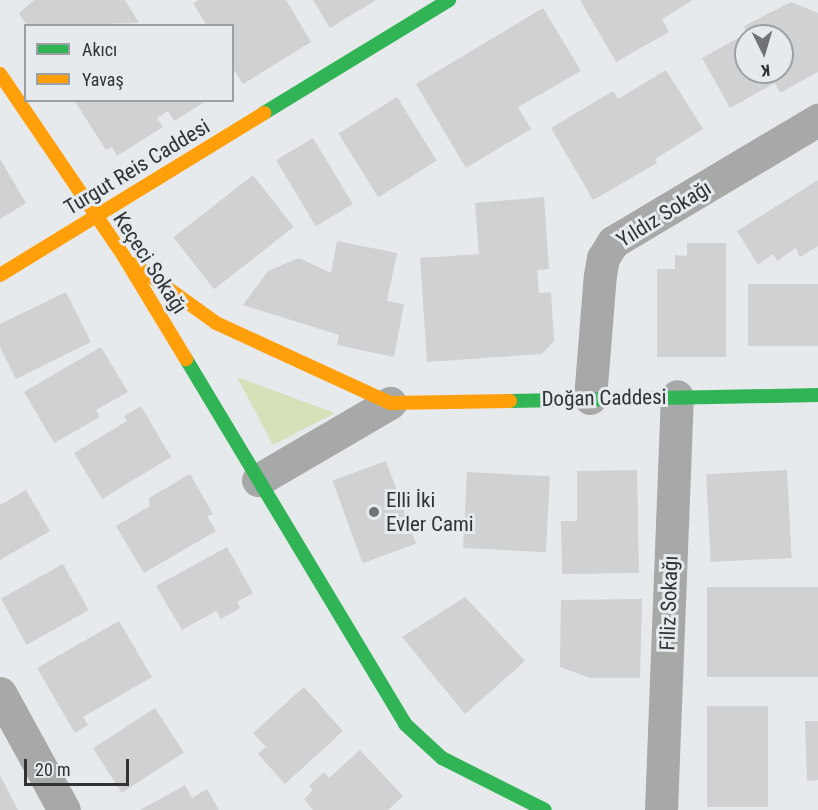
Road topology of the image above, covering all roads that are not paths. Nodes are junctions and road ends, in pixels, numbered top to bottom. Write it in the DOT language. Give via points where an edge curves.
graph roads {
  1 [pos="449,0"];
  2 [pos="0,74"];
  3 [pos="818,120"];
  4 [pos="96,217"];
  5 [pos="123,255"];
  6 [pos="0,275"];
  7 [pos="818,395"];
  8 [pos="677,396"];
  9 [pos="590,398"];
  10 [pos="390,403"];
  11 [pos="258,480"];
  12 [pos="0,693"];
  13 [pos="64,810"];
  14 [pos="545,810"];
  15 [pos="661,810"];
  1 -- 4 [label="street, Turgut Reis Caddesi"];
  2 -- 4 [label="street, Keçeci Sokağı"];
  3 -- 9 [label="street, Yıldız Sokağı" via="614,242 603,258 600,275"];
  4 -- 5 [label="street, Keçeci Sokağı"];
  4 -- 6 [label="street, Turgut Reis Caddesi"];
  5 -- 10 [label="street, Doğan Caddesi" via="216,323"];
  5 -- 11 [label="street, Keçeci Sokağı"];
  7 -- 8 [label="street, Doğan Caddesi"];
  8 -- 9 [label="street, Doğan Caddesi"];
  8 -- 15 [label="street, Filiz Sokağı"];
  9 -- 10 [label="street, Doğan Caddesi"];
  10 -- 11 [label="street, Doğan Caddesi"];
  11 -- 14 [label="street, Keçeci Sokağı" via="405,724 442,758"];
  12 -- 13 [label="street"];
}
